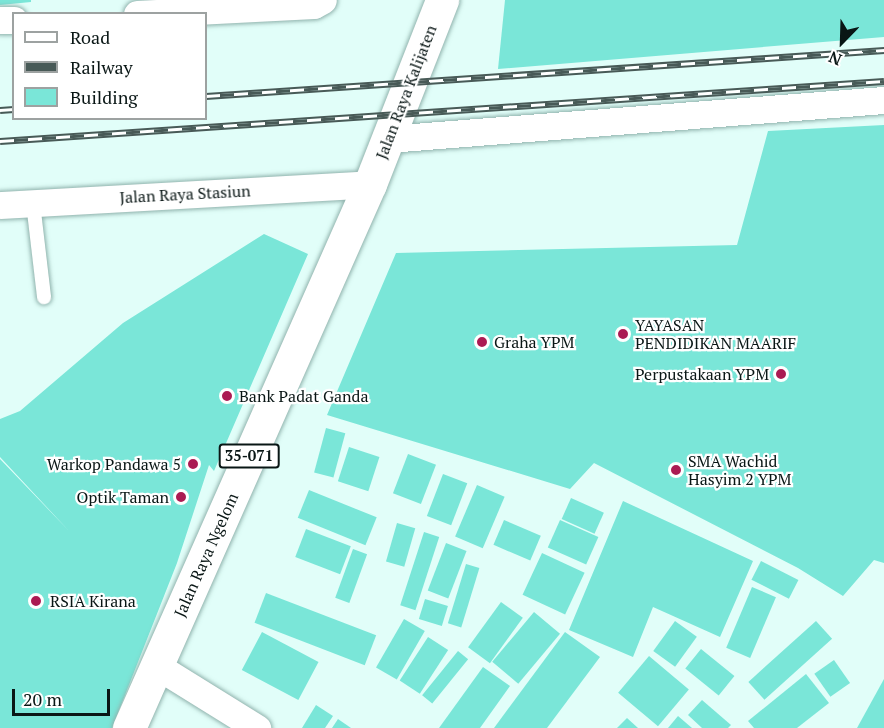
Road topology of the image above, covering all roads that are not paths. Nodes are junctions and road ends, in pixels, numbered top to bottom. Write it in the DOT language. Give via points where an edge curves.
graph roads {
  1 [pos="323,0"];
  2 [pos="442,0"];
  3 [pos="176,12"];
  4 [pos="884,100"];
  5 [pos="388,139"];
  6 [pos="370,184"];
  7 [pos="33,202"];
  8 [pos="0,205"];
  9 [pos="44,297"];
  10 [pos="156,666"];
  11 [pos="129,728"];
  12 [pos="258,728"];
  1 -- 3 [label="street" via="314,5"];
  2 -- 5 [label="main road, Jalan Raya Kalijaten / 35-071"];
  4 -- 5 [label="street"];
  5 -- 6 [label="main road, Jalan Raya Kalijaten / 35-071"];
  6 -- 7 [label="street, Jalan Raya Stasiun"];
  6 -- 10 [label="main road, Jalan Raya Ngelom / 35-071"];
  7 -- 8 [label="street, Jalan Raya Stasiun"];
  7 -- 9 [label="lane"];
  10 -- 11 [label="main road, Jalan Raya Ngelom / 35-071"];
  10 -- 12 [label="street"];
}
